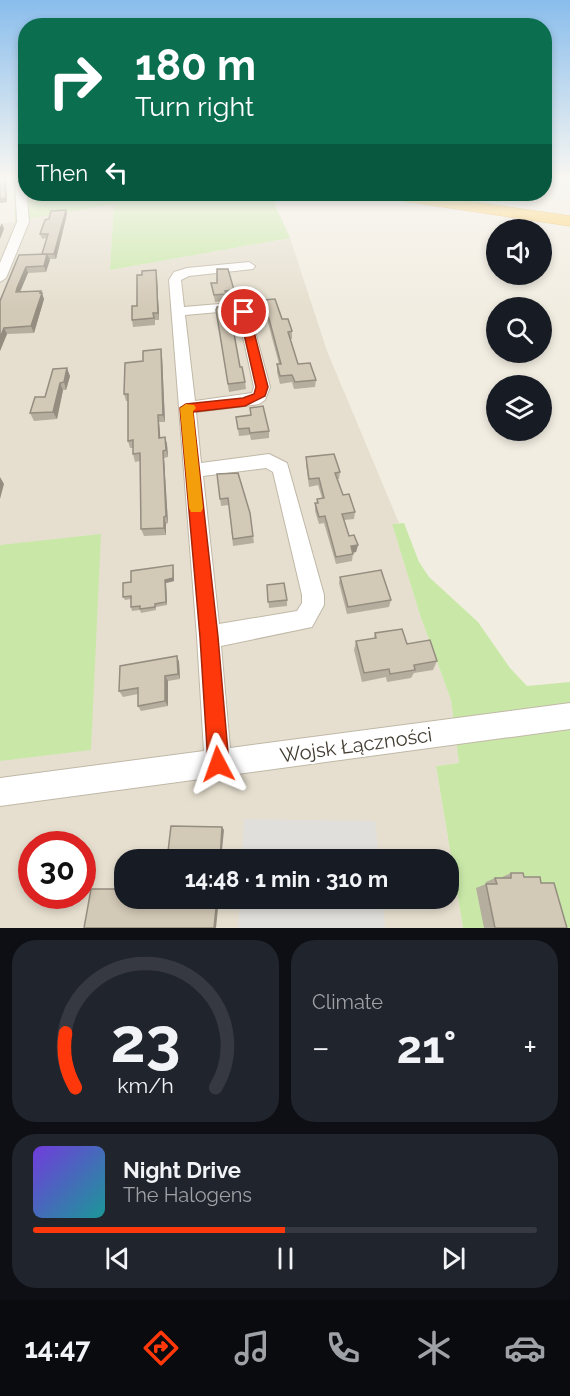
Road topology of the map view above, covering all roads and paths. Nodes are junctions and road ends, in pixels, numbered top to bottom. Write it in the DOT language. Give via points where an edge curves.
graph roads {
  1 [pos="23,221"];
  2 [pos="249,266"];
  3 [pos="0,278"];
  4 [pos="179,312"];
  5 [pos="186,408"];
  6 [pos="192,471"];
  7 [pos="209,637"];
  8 [pos="570,716"];
  9 [pos="218,764"];
  10 [pos="0,792"];
  1 -- 3 [label="street"];
  2 -- 4 [label="street" via="178,275 175,280"];
  4 -- 5 [label="street"];
  4 -- 5 [label="street" via="231,307 244,312 262,387 253,400"];
  5 -- 6 [label="street"];
  6 -- 7 [label="street"];
  6 -- 7 [label="street" via="269,461 281,468 313,595 313,605 304,620"];
  7 -- 9 [label="street"];
  8 -- 9 [label="street, Wojsk Łączności"];
  9 -- 10 [label="street, Wojsk Łączności"];
}
